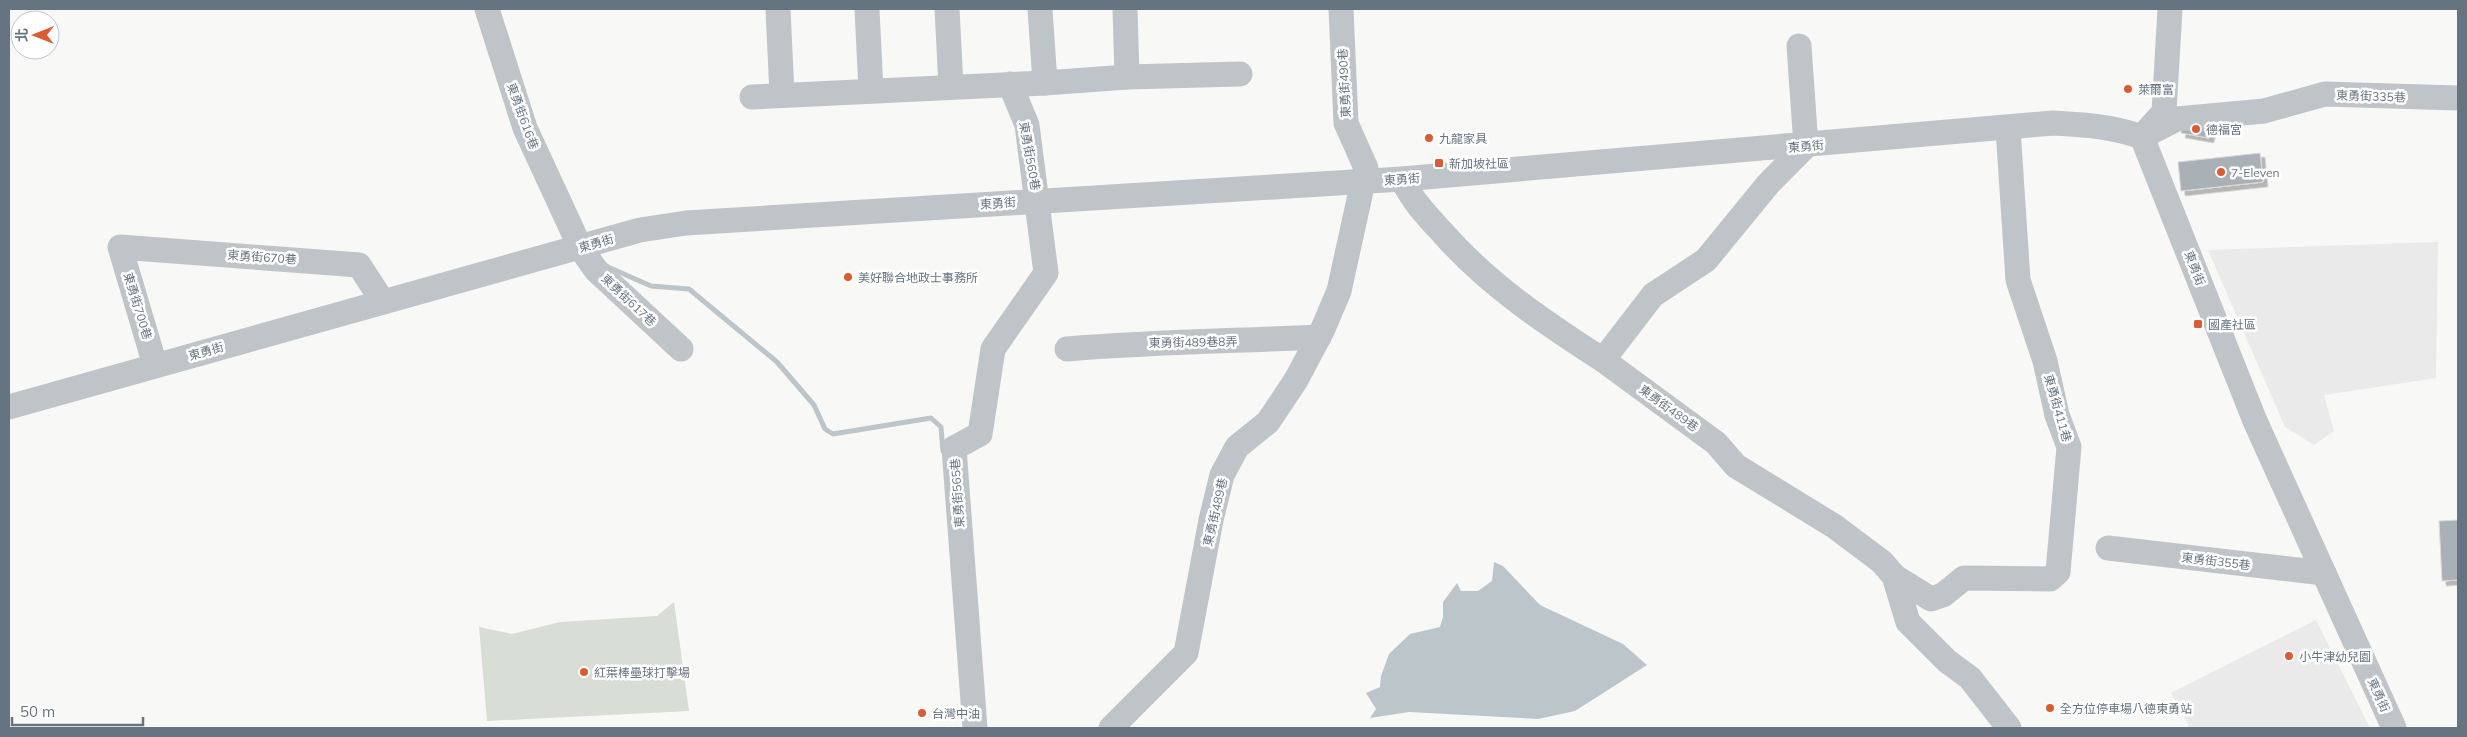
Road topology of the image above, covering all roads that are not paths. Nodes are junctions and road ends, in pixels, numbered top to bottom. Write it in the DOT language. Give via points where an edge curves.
graph roads {
  1 [pos="487,9"];
  2 [pos="778,9"];
  3 [pos="867,9"];
  4 [pos="947,9"];
  5 [pos="1040,9"];
  6 [pos="1125,9"];
  7 [pos="1341,9"];
  8 [pos="2170,9"];
  9 [pos="1799,46"];
  10 [pos="1240,74"];
  11 [pos="1127,77"];
  12 [pos="1045,83"];
  13 [pos="1010,84"];
  14 [pos="951,86"];
  15 [pos="872,91"];
  16 [pos="782,95"];
  17 [pos="752,97"];
  18 [pos="2458,98"];
  19 [pos="2008,129"];
  20 [pos="2142,137"];
  21 [pos="1806,146"];
  22 [pos="1402,180"];
  23 [pos="1362,182"];
  24 [pos="1038,201"];
  25 [pos="120,247"];
  26 [pos="580,247"];
  27 [pos="383,302"];
  28 [pos="1319,337"];
  29 [pos="681,349"];
  30 [pos="1067,349"];
  31 [pos="1603,360"];
  32 [pos="155,365"];
  33 [pos="9,407"];
  34 [pos="2108,548"];
  35 [pos="2324,573"];
  36 [pos="1894,576"];
  37 [pos="975,728"];
  38 [pos="1111,728"];
  39 [pos="2009,728"];
  40 [pos="2394,728"];
  1 -- 26 [label="street, 東勇街616巷" via="525,128"];
  2 -- 16 [label="street"];
  3 -- 15 [label="street"];
  4 -- 14 [label="street"];
  5 -- 12 [label="street"];
  6 -- 11 [label="street"];
  7 -- 23 [label="street, 東勇街490巷" via="1346,124 1366,168"];
  8 -- 20 [label="street" via="2164,112"];
  9 -- 21 [label="street"];
  10 -- 11 [label="street"];
  11 -- 12 [label="street"];
  12 -- 13 [label="street"];
  13 -- 14 [label="street"];
  13 -- 24 [label="street, 東勇街560巷" via="1027,125"];
  14 -- 15 [label="street"];
  15 -- 16 [label="street"];
  16 -- 17 [label="street"];
  18 -- 20 [label="street, 東勇街335巷" via="2325,94 2264,111 2177,119"];
  19 -- 20 [label="street, 東勇街" via="2053,124 2096,125"];
  19 -- 21 [label="street, 東勇街"];
  19 -- 36 [label="street, 東勇街411巷" via="2018,280 2069,447 2058,572 2050,579 1964,578 1943,595 1931,599"];
  20 -- 35 [label="street, 東勇街" via="2255,421"];
  21 -- 22 [label="street, 東勇街"];
  21 -- 31 [label="street" via="1769,183 1706,260 1653,295"];
  22 -- 23 [label="street, 東勇街"];
  22 -- 31 [label="street, 東勇街489巷" via="1412,199 1468,262 1534,316"];
  23 -- 24 [label="street, 東勇街"];
  23 -- 28 [label="street, 東勇街489巷" via="1339,291"];
  24 -- 26 [label="street, 東勇街" via="686,223 640,230"];
  24 -- 37 [label="street, 東勇街565巷" via="1046,273 993,349 980,434 954,448"];
  25 -- 27 [label="street, 東勇街670巷" via="359,265"];
  25 -- 32 [label="street, 東勇街700巷"];
  26 -- 27 [label="street, 東勇街"];
  26 -- 29 [label="street, 東勇街617巷" via="596,270"];
  27 -- 32 [label="street, 東勇街"];
  28 -- 30 [label="street, 東勇街489巷8弄" via="1154,342"];
  28 -- 38 [label="street, 東勇街489巷" via="1268,422 1237,447 1222,475 1186,653"];
  31 -- 36 [label="street, 東勇街489巷" via="1716,443 1736,466 1834,526 1874,556"];
  32 -- 33 [label="street, 東勇街"];
  34 -- 35 [label="street, 東勇街355巷"];
  35 -- 40 [label="street, 東勇街"];
  36 -- 39 [label="street, 東勇街489巷" via="1908,622 1946,661 1970,678"];
}
